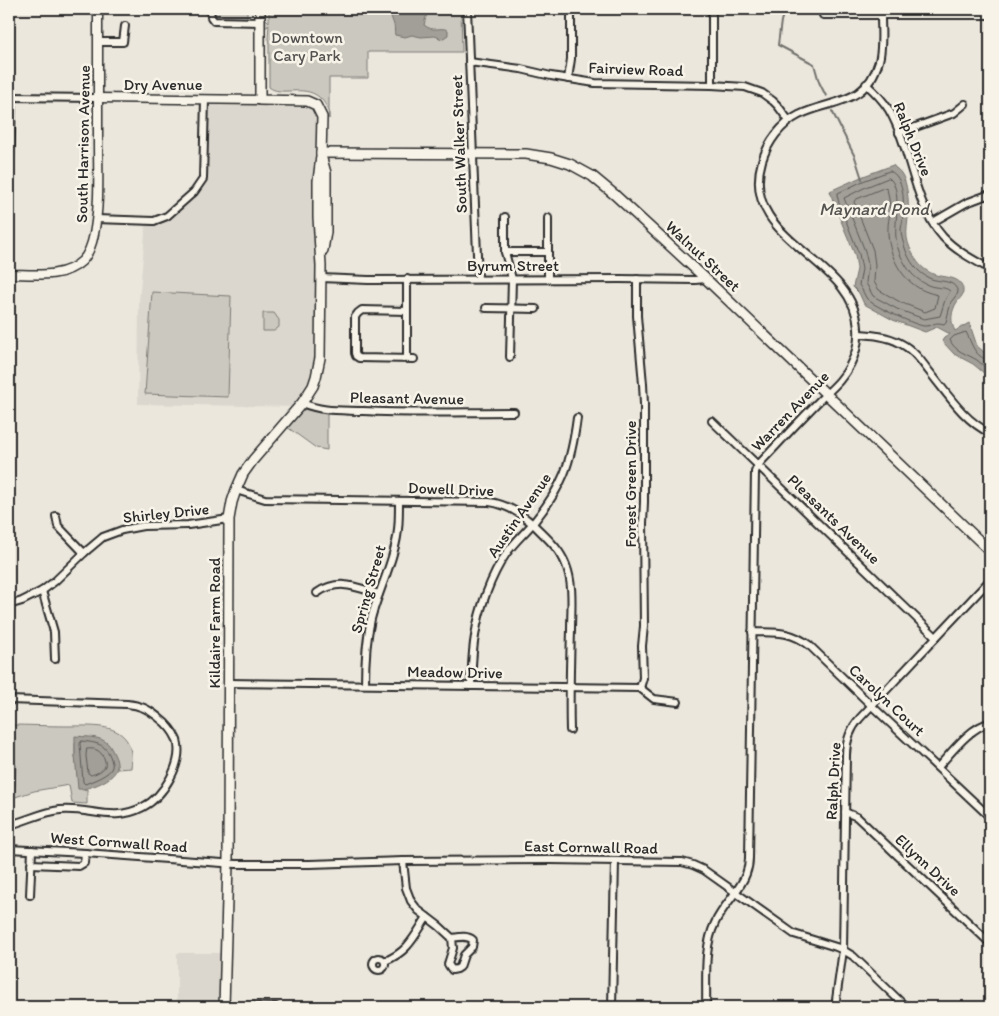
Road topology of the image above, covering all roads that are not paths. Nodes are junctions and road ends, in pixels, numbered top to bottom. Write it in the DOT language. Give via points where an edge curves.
graph roads {
  1 [pos="98,9"];
  2 [pos="210,9"];
  3 [pos="260,9"];
  4 [pos="467,9"];
  5 [pos="571,9"];
  6 [pos="712,9"];
  7 [pos="823,15"];
  8 [pos="990,15"];
  9 [pos="881,16"];
  10 [pos="260,22"];
  11 [pos="125,26"];
  12 [pos="98,42"];
  13 [pos="469,62"];
  14 [pos="568,79"];
  15 [pos="866,84"];
  16 [pos="712,85"];
  17 [pos="10,97"];
  18 [pos="98,98"];
  19 [pos="205,99"];
  20 [pos="260,100"];
  21 [pos="965,104"];
  22 [pos="316,105"];
  23 [pos="789,121"];
  24 [pos="899,133"];
  25 [pos="322,154"];
  26 [pos="474,154"];
  27 [pos="9,192"];
  28 [pos="990,194"];
  29 [pos="505,217"];
  30 [pos="548,218"];
  31 [pos="96,219"];
  32 [pos="933,222"];
  33 [pos="505,252"];
  34 [pos="548,252"];
  35 [pos="990,269"];
  36 [pos="9,274"];
  37 [pos="320,278"];
  38 [pos="478,279"];
  39 [pos="512,279"];
  40 [pos="548,279"];
  41 [pos="637,279"];
  42 [pos="706,279"];
  43 [pos="407,280"];
  44 [pos="486,308"];
  45 [pos="511,309"];
  46 [pos="536,309"];
  47 [pos="407,310"];
  48 [pos="859,334"];
  49 [pos="510,357"];
  50 [pos="826,394"];
  51 [pos="302,403"];
  52 [pos="514,412"];
  53 [pos="576,418"];
  54 [pos="712,421"];
  55 [pos="990,433"];
  56 [pos="758,465"];
  57 [pos="236,490"];
  58 [pos="399,501"];
  59 [pos="56,516"];
  60 [pos="229,519"];
  61 [pos="532,524"];
  62 [pos="990,551"];
  63 [pos="84,554"];
  64 [pos="990,580"];
  65 [pos="42,591"];
  66 [pos="318,593"];
  67 [pos="379,594"];
  68 [pos="9,605"];
  69 [pos="752,632"];
  70 [pos="936,637"];
  71 [pos="55,659"];
  72 [pos="228,682"];
  73 [pos="365,684"];
  74 [pos="472,686"];
  75 [pos="570,687"];
  76 [pos="640,688"];
  77 [pos="9,700"];
  78 [pos="678,702"];
  79 [pos="872,706"];
  80 [pos="990,723"];
  81 [pos="570,730"];
  82 [pos="938,767"];
  83 [pos="845,812"];
  84 [pos="990,817"];
  85 [pos="9,825"];
  86 [pos="9,849"];
  87 [pos="32,850"];
  88 [pos="85,853"];
  89 [pos="404,861"];
  90 [pos="615,861"];
  91 [pos="228,863"];
  92 [pos="31,864"];
  93 [pos="736,891"];
  94 [pos="30,895"];
  95 [pos="427,917"];
  96 [pos="452,938"];
  97 [pos="990,943"];
  98 [pos="843,950"];
  99 [pos="385,961"];
  100 [pos="224,1006"];
  101 [pos="276,1007"];
  102 [pos="612,1007"];
  103 [pos="706,1007"];
  104 [pos="835,1007"];
  105 [pos="906,1007"];
  1 -- 12 [label="street, South Harrison Avenue"];
  2 -- 10 [label="street" via="214,21"];
  3 -- 10 [label="main road"];
  4 -- 13 [label="street, South Walker Street"];
  5 -- 14 [label="street"];
  6 -- 16 [label="street"];
  7 -- 9 [label="street"];
  8 -- 9 [label="street"];
  9 -- 15 [label="street, Warren Avenue" via="880,59"];
  10 -- 20 [label="main road"];
  11 -- 12 [label="street" via="123,42"];
  12 -- 18 [label="street, South Harrison Avenue"];
  13 -- 14 [label="street, Fairview Road"];
  13 -- 26 [label="street, South Walker Street"];
  14 -- 16 [label="street, Fairview Road" via="614,84"];
  15 -- 23 [label="street, Warren Avenue" via="846,100"];
  15 -- 24 [label="street, Ralph Drive" via="889,110"];
  16 -- 23 [label="street, Fairview Road" via="758,91 778,106"];
  17 -- 18 [label="street, Dry Avenue"];
  17 -- 27 [label="street"];
  18 -- 19 [label="street, Dry Avenue"];
  18 -- 31 [label="street, South Harrison Avenue"];
  19 -- 20 [label="street, Dry Avenue"];
  19 -- 31 [label="street" via="203,179 194,192 167,216 154,221"];
  20 -- 22 [label="main road, Dry Avenue" via="302,100"];
  21 -- 24 [label="street" via="954,113"];
  22 -- 25 [label="main road, Kildaire Farm Road" via="322,117"];
  23 -- 48 [label="street, Warren Avenue" via="772,140 764,157 759,175 763,203 774,224 845,290 856,313"];
  24 -- 32 [label="street, Ralph Drive" via="923,204"];
  25 -- 26 [label="main road, Walnut Street"];
  25 -- 37 [label="main road, Kildaire Farm Road" via="318,181"];
  26 -- 38 [label="street, South Walker Street"];
  26 -- 42 [label="main road, Walnut Street" via="541,156 578,168 615,195"];
  28 -- 32 [label="street" via="966,203"];
  29 -- 33 [label="street"];
  30 -- 34 [label="street"];
  31 -- 36 [label="street, South Harrison Avenue" via="90,248 75,266 52,274"];
  32 -- 35 [label="street, Ralph Drive" via="954,246"];
  33 -- 34 [label="street"];
  33 -- 39 [label="street"];
  34 -- 40 [label="street"];
  37 -- 43 [label="street, Byrum Street"];
  37 -- 51 [label="main road, Kildaire Farm Road" via="320,358 313,386"];
  38 -- 39 [label="street, Byrum Street"];
  38 -- 43 [label="street, Byrum Street"];
  39 -- 40 [label="street, Byrum Street"];
  39 -- 45 [label="street"];
  40 -- 41 [label="street, Byrum Street"];
  41 -- 42 [label="street, Byrum Street"];
  41 -- 76 [label="street, Forest Green Drive" via="644,404 644,626"];
  42 -- 50 [label="main road, Walnut Street"];
  43 -- 47 [label="street"];
  44 -- 45 [label="street"];
  45 -- 46 [label="street"];
  45 -- 49 [label="street"];
  47 -- 47 [label="street" via="362,310 358,313 355,317 356,356 410,359"];
  48 -- 50 [label="street, Warren Avenue" via="850,365"];
  48 -- 55 [label="street" via="882,336 911,351 965,416"];
  50 -- 56 [label="street, Warren Avenue"];
  50 -- 62 [label="main road, Walnut Street"];
  51 -- 52 [label="street, Pleasant Avenue" via="331,411"];
  51 -- 57 [label="main road, Kildaire Farm Road" via="253,460"];
  53 -- 61 [label="street, Austin Avenue" via="571,456 562,480"];
  54 -- 56 [label="street, Pleasants Avenue"];
  56 -- 69 [label="street, Warren Avenue" via="754,478"];
  56 -- 70 [label="street, Pleasants Avenue"];
  57 -- 58 [label="street, Dowell Drive" via="265,499"];
  57 -- 60 [label="main road, Kildaire Farm Road"];
  58 -- 61 [label="street, Dowell Drive" via="495,502 516,511"];
  58 -- 67 [label="street, Spring Street" via="395,549"];
  59 -- 63 [label="street" via="58,526"];
  60 -- 63 [label="street, Shirley Drive" via="122,530 103,537"];
  60 -- 72 [label="main road, Kildaire Farm Road"];
  61 -- 74 [label="street, Austin Avenue" via="506,554 483,603 475,634"];
  61 -- 75 [label="street, Dowell Drive" via="558,549 569,575"];
  63 -- 65 [label="street, Shirley Drive"];
  64 -- 70 [label="street, Ralph Drive"];
  65 -- 68 [label="street, Shirley Drive"];
  65 -- 71 [label="street" via="54,632"];
  66 -- 67 [label="street" via="343,584"];
  67 -- 73 [label="street, Spring Street" via="367,639"];
  69 -- 79 [label="street, Carolyn Court" via="790,634 802,640"];
  69 -- 93 [label="street, Warren Avenue" via="749,858 747,872"];
  70 -- 79 [label="street, Ralph Drive"];
  72 -- 73 [label="street, Meadow Drive"];
  72 -- 91 [label="main road, Kildaire Farm Road"];
  73 -- 74 [label="street, Meadow Drive"];
  74 -- 75 [label="street, Meadow Drive"];
  75 -- 76 [label="street, Meadow Drive"];
  75 -- 81 [label="street, Dowell Drive"];
  76 -- 78 [label="street, Meadow Drive" via="654,699"];
  77 -- 85 [label="street" via="140,706 169,726 178,751 165,788 153,801 134,811 115,815 59,810"];
  79 -- 82 [label="street, Carolyn Court"];
  79 -- 83 [label="street, Ralph Drive" via="856,723 847,741"];
  80 -- 82 [label="street" via="971,732"];
  82 -- 84 [label="street, Carolyn Court"];
  83 -- 97 [label="street, Ellynn Drive" via="857,817"];
  83 -- 98 [label="street, Ralph Drive"];
  86 -- 87 [label="street, West Cornwall Road"];
  87 -- 88 [label="street, West Cornwall Road"];
  87 -- 92 [label="street"];
  88 -- 91 [label="street, West Cornwall Road"];
  88 -- 92 [label="street" via="84,863 79,866"];
  89 -- 90 [label="street, East Cornwall Road"];
  89 -- 91 [label="street, East Cornwall Road"];
  89 -- 95 [label="street" via="409,898"];
  90 -- 93 [label="street, East Cornwall Road" via="687,863"];
  90 -- 102 [label="street"];
  91 -- 100 [label="main road, Kildaire Farm Road"];
  92 -- 94 [label="street"];
  93 -- 98 [label="street, East Cornwall Road" via="794,934"];
  93 -- 103 [label="street, Warren Avenue" via="718,917 709,938"];
  95 -- 96 [label="street"];
  95 -- 99 [label="street" via="405,950"];
  96 -- 96 [label="street" via="469,938 473,942 457,970 448,964"];
  98 -- 104 [label="street, Ralph Drive"];
  98 -- 105 [label="street, East Cornwall Road"];
  100 -- 101 [label="street"];
}
